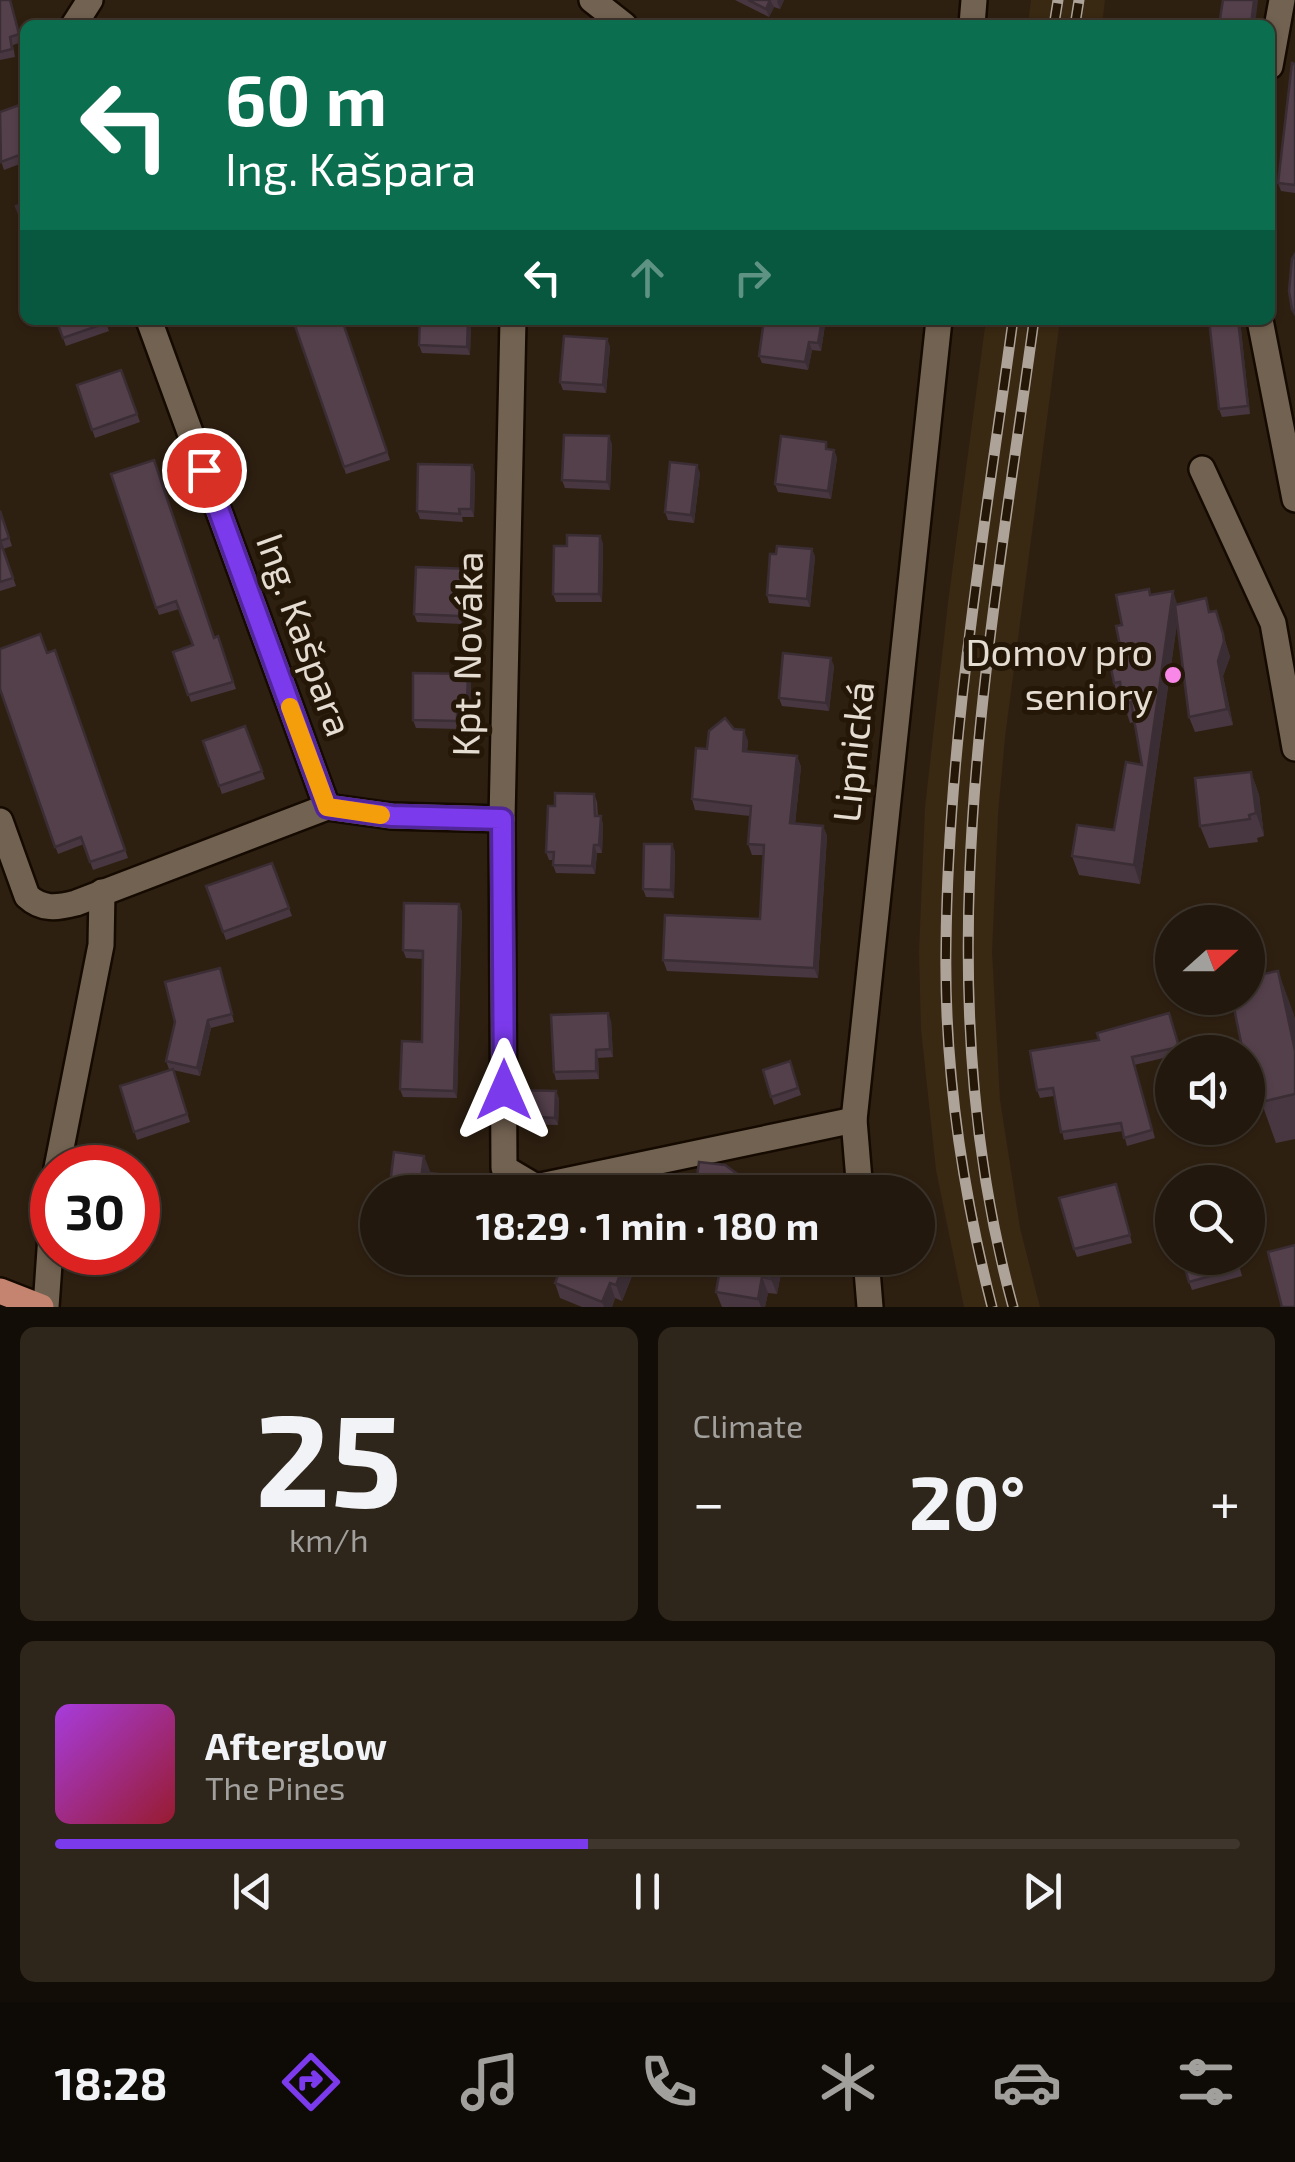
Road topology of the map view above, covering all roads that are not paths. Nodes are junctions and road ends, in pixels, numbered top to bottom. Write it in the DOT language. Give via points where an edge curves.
graph roads {
  1 [pos="592,0"];
  2 [pos="1282,0"];
  3 [pos="618,20"];
  4 [pos="1275,38"];
  5 [pos="152,325"];
  6 [pos="513,325"];
  7 [pos="938,325"];
  8 [pos="1261,325"];
  9 [pos="1202,469"];
  10 [pos="1295,498"];
  11 [pos="1295,748"];
  12 [pos="327,807"];
  13 [pos="502,819"];
  14 [pos="0,821"];
  15 [pos="102,892"];
  16 [pos="854,1120"];
  17 [pos="62,1145"];
  18 [pos="859,1175"];
  19 [pos="47,1275"];
  20 [pos="867,1275"];
  21 [pos="0,1291"];
  22 [pos="44,1307"];
  23 [pos="870,1307"];
  1 -- 3 [label="street"];
  2 -- 4 [label="street"];
  5 -- 12 [label="street, Ing. Kašpara"];
  6 -- 13 [label="street, Kpt. Nováka"];
  7 -- 16 [label="street, Lipnická"];
  8 -- 10 [label="street"];
  9 -- 11 [label="street" via="1274,623"];
  12 -- 13 [label="street"];
  12 -- 15 [label="street"];
  13 -- 16 [label="street, Kpt. Nováka" via="504,1168 536,1187"];
  14 -- 15 [label="street" via="34,902 64,906"];
  15 -- 17 [label="street" via="99,961"];
  16 -- 18 [label="street, Lipnická"];
  19 -- 22 [label="street"];
  20 -- 23 [label="street"];
  21 -- 22 [label="main road"];
}
